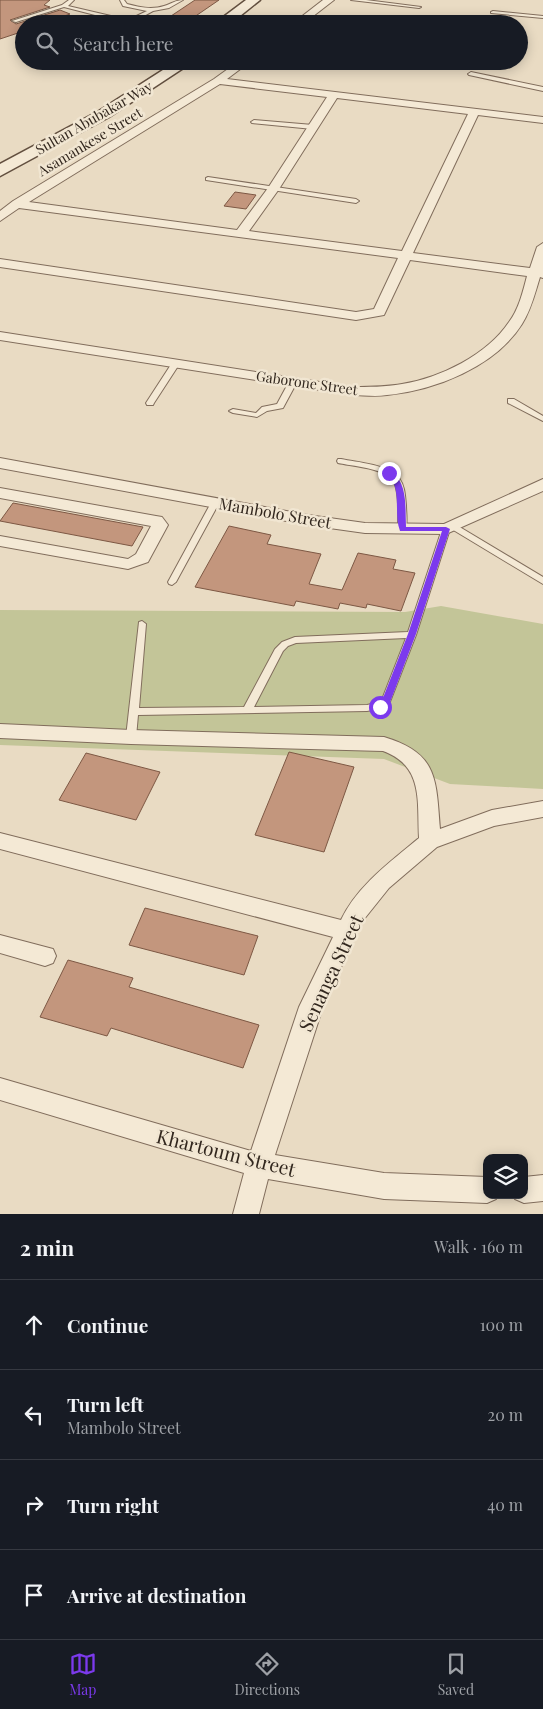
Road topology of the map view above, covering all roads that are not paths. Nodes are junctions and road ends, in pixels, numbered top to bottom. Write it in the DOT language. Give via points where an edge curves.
graph roads {
  1 [pos="72,0"];
  2 [pos="122,0"];
  3 [pos="181,0"];
  4 [pos="329,0"];
  5 [pos="353,0"];
  6 [pos="260,2"];
  7 [pos="64,6"];
  8 [pos="419,7"];
  9 [pos="134,8"];
  10 [pos="150,10"];
  11 [pos="127,11"];
  12 [pos="493,12"];
  13 [pos="34,15"];
  14 [pos="102,15"];
  15 [pos="141,15"];
  16 [pos="237,15"];
  17 [pos="248,15"];
  18 [pos="308,15"];
  19 [pos="523,15"];
  20 [pos="528,16"];
  21 [pos="543,17"];
  22 [pos="150,70"];
  23 [pos="173,70"];
  24 [pos="234,70"];
  25 [pos="471,74"];
  26 [pos="218,82"];
  27 [pos="543,89"];
  28 [pos="334,95"];
  29 [pos="474,112"];
  30 [pos="543,120"];
  31 [pos="254,122"];
  32 [pos="313,127"];
  33 [pos="0,156"];
  34 [pos="0,171"];
  35 [pos="208,179"];
  36 [pos="273,188"];
  37 [pos="356,201"];
  38 [pos="17,204"];
  39 [pos="0,217"];
  40 [pos="241,233"];
  41 [pos="543,247"];
  42 [pos="407,256"];
  43 [pos="0,263"];
  44 [pos="539,273"];
  45 [pos="0,336"];
  46 [pos="176,363"];
  47 [pos="294,382"];
  48 [pos="511,401"];
  49 [pos="150,403"];
  50 [pos="233,411"];
  51 [pos="543,419"];
  52 [pos="341,461"];
  53 [pos="0,463"];
  54 [pos="540,490"];
  55 [pos="0,493"];
  56 [pos="215,503"];
  57 [pos="450,528"];
  58 [pos="402,530"];
  59 [pos="0,541"];
  60 [pos="543,581"];
  61 [pos="172,582"];
  62 [pos="142,624"];
  63 [pos="412,634"];
  64 [pos="247,710"];
  65 [pos="133,712"];
  66 [pos="0,730"];
  67 [pos="131,737"];
  68 [pos="543,809"];
  69 [pos="430,841"];
  70 [pos="0,842"];
  71 [pos="346,931"];
  72 [pos="0,944"];
  73 [pos="45,956"];
  74 [pos="0,1089"];
  75 [pos="259,1166"];
  76 [pos="543,1188"];
  77 [pos="483,1190"];
  78 [pos="528,1190"];
  79 [pos="246,1214"];
  1 -- 7 [label="lane"];
  2 -- 9 [label="lane" via="124,5"];
  3 -- 10 [label="lane" via="166,8"];
  4 -- 18 [label="street"];
  5 -- 8 [label="lane"];
  6 -- 16 [label="main road"];
  6 -- 17 [label="main road"];
  7 -- 13 [label="lane"];
  7 -- 14 [label="lane"];
  9 -- 10 [label="lane"];
  9 -- 11 [label="lane"];
  10 -- 15 [label="lane"];
  12 -- 19 [label="lane"];
  20 -- 21 [label="lane"];
  22 -- 33 [label="main road, Sultan Abubakar Way"];
  23 -- 34 [label="main road, Sultan Abubakar Way" via="104,114"];
  24 -- 26 [label="street, Asamankese Street"];
  25 -- 27 [label="lane"];
  26 -- 28 [label="street"];
  26 -- 38 [label="street, Asamankese Street"];
  28 -- 29 [label="street"];
  28 -- 32 [label="street"];
  29 -- 30 [label="street"];
  29 -- 42 [label="street"];
  31 -- 32 [label="lane"];
  32 -- 36 [label="street"];
  35 -- 36 [label="lane"];
  36 -- 37 [label="lane"];
  36 -- 40 [label="street"];
  38 -- 39 [label="street, Asamankese Street"];
  38 -- 40 [label="street"];
  40 -- 42 [label="street"];
  41 -- 44 [label="street, Gaborone Street"];
  42 -- 43 [label="street" via="379,312 356,316"];
  42 -- 44 [label="street"];
  44 -- 47 [label="street, Gaborone Street" via="506,337 450,373 417,386 386,392"];
  45 -- 46 [label="street, Gaborone Street"];
  46 -- 47 [label="street, Gaborone Street"];
  46 -- 49 [label="lane"];
  47 -- 50 [label="lane" via="280,406 265,409 257,415"];
  48 -- 51 [label="lane"];
  52 -- 58 [label="lane" via="389,473 397,479"];
  53 -- 56 [label="street, Mambolo Street"];
  54 -- 57 [label="street, Mambolo Street"];
  55 -- 59 [label="street" via="156,521 160,525 142,558 128,564"];
  56 -- 58 [label="street, Mambolo Street" via="308,520"];
  56 -- 61 [label="lane"];
  57 -- 58 [label="street, Mambolo Street"];
  57 -- 60 [label="lane"];
  57 -- 63 [label="lane"];
  62 -- 65 [label="lane"];
  63 -- 64 [label="lane" via="295,640 285,644"];
  63 -- 64 [label="lane" via="385,705"];
  64 -- 65 [label="lane"];
  65 -- 67 [label="lane"];
  66 -- 67 [label="street"];
  67 -- 69 [label="street" via="384,744 401,748 414,757 425,779"];
  68 -- 69 [label="street, Senanga Street" via="492,818"];
  69 -- 71 [label="street, Senanga Street" via="381,882"];
  70 -- 71 [label="street"];
  71 -- 75 [label="street, Senanga Street" via="311,1007"];
  72 -- 73 [label="street"];
  74 -- 75 [label="street, Khartoum Street"];
  75 -- 77 [label="street, Khartoum Street" via="384,1186"];
  75 -- 79 [label="street, Senanga Street"];
  76 -- 78 [label="street"];
}
